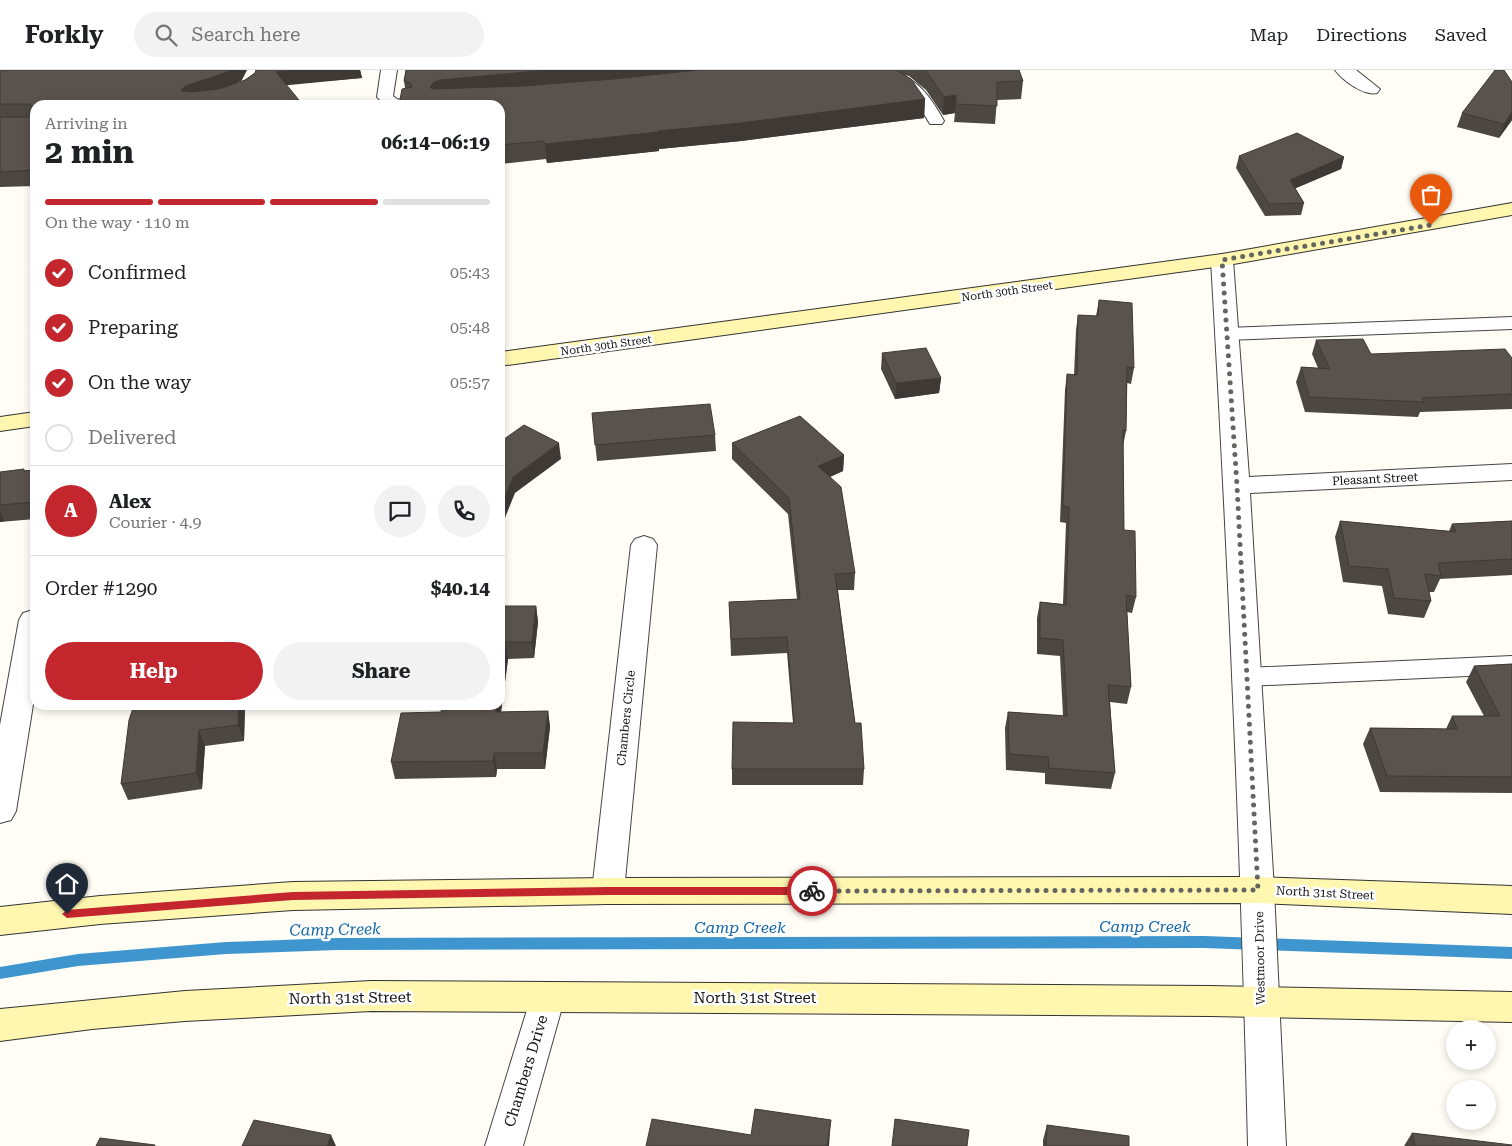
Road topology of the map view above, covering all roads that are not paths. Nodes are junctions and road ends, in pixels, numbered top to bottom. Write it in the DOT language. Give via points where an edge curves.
graph roads {
  1 [pos="389,70"];
  2 [pos="881,70"];
  3 [pos="1344,70"];
  4 [pos="1371,89"];
  5 [pos="389,100"];
  6 [pos="936,121"];
  7 [pos="1512,209"];
  8 [pos="1222,260"];
  9 [pos="1512,323"];
  10 [pos="1227,334"];
  11 [pos="505,357"];
  12 [pos="30,420"];
  13 [pos="0,424"];
  14 [pos="1512,472"];
  15 [pos="1237,486"];
  16 [pos="644,545"];
  17 [pos="30,632"];
  18 [pos="1512,665"];
  19 [pos="1247,677"];
  20 [pos="0,811"];
  21 [pos="1258,890"];
  22 [pos="608,891"];
  23 [pos="1512,900"];
  24 [pos="0,921"];
  25 [pos="548,997"];
  26 [pos="1261,1002"];
  27 [pos="1512,1007"];
  28 [pos="0,1024"];
  29 [pos="504,1146"];
  30 [pos="1267,1146"];
  1 -- 5 [label="lane" via="385,97"];
  2 -- 6 [label="lane" via="909,86 924,100"];
  3 -- 4 [label="street"];
  7 -- 8 [label="main road, North 30th Street"];
  8 -- 10 [label="street, Westmoor Drive"];
  8 -- 11 [label="main road, North 30th Street"];
  9 -- 10 [label="lane"];
  10 -- 15 [label="street, Westmoor Drive"];
  12 -- 13 [label="main road"];
  14 -- 15 [label="street, Pleasant Street"];
  15 -- 19 [label="street, Westmoor Drive"];
  16 -- 22 [label="street, Chambers Circle"];
  17 -- 20 [label="street"];
  18 -- 19 [label="lane"];
  19 -- 21 [label="street, Westmoor Drive"];
  21 -- 22 [label="main road, North 31st Street"];
  21 -- 23 [label="main road, North 31st Street"];
  21 -- 26 [label="street, Westmoor Drive"];
  22 -- 24 [label="main road, North 31st Street" via="293,896"];
  25 -- 26 [label="main road, North 31st Street"];
  25 -- 28 [label="main road, North 31st Street" via="371,996 255,1001"];
  25 -- 29 [label="street, Chambers Drive"];
  26 -- 27 [label="main road, North 31st Street"];
  26 -- 30 [label="street, Westmoor Drive"];
}
